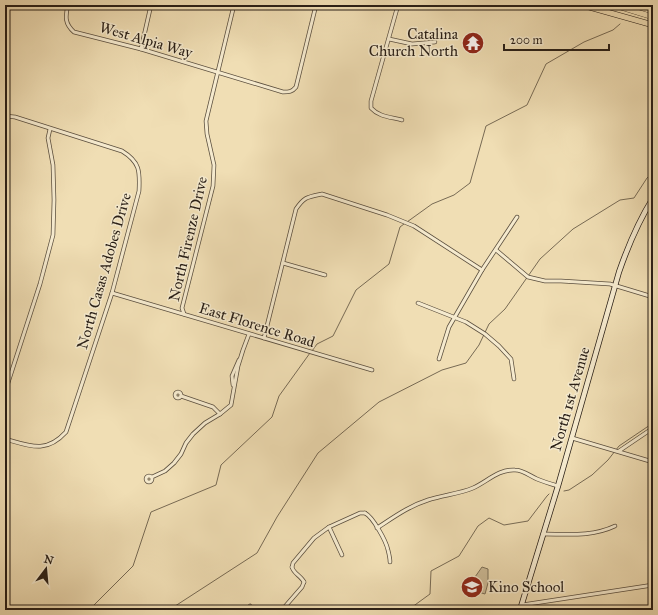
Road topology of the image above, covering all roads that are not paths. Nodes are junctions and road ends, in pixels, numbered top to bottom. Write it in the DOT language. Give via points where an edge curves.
graph roads {
  1 [pos="68,5"];
  2 [pos="151,5"];
  3 [pos="234,5"];
  4 [pos="316,5"];
  5 [pos="398,5"];
  6 [pos="582,5"];
  7 [pos="614,5"];
  8 [pos="653,16"];
  9 [pos="653,25"];
  10 [pos="389,39"];
  11 [pos="435,42"];
  12 [pos="141,49"];
  13 [pos="219,73"];
  14 [pos="5,116"];
  15 [pos="402,120"];
  16 [pos="50,129"];
  17 [pos="653,198"];
  18 [pos="517,217"];
  19 [pos="496,250"];
  20 [pos="283,263"];
  21 [pos="482,270"];
  22 [pos="326,275"];
  23 [pos="615,285"];
  24 [pos="112,293"];
  25 [pos="653,297"];
  26 [pos="418,303"];
  27 [pos="184,314"];
  28 [pos="455,317"];
  29 [pos="249,334"];
  30 [pos="264,338"];
  31 [pos="439,359"];
  32 [pos="372,370"];
  33 [pos="514,379"];
  34 [pos="5,392"];
  35 [pos="181,396"];
  36 [pos="220,414"];
  37 [pos="653,428"];
  38 [pos="572,438"];
  39 [pos="5,439"];
  40 [pos="619,452"];
  41 [pos="653,462"];
  42 [pos="152,477"];
  43 [pos="558,486"];
  44 [pos="615,526"];
  45 [pos="329,527"];
  46 [pos="377,528"];
  47 [pos="543,534"];
  48 [pos="342,555"];
  49 [pos="390,562"];
  50 [pos="653,585"];
  51 [pos="250,606"];
  52 [pos="521,607"];
  53 [pos="253,610"];
  54 [pos="282,610"];
  1 -- 12 [label="street, West Alpia Way" via="66,21 74,32"];
  2 -- 12 [label="street"];
  3 -- 13 [label="street, North Firenze Drive"];
  4 -- 13 [label="street, West Alpia Way" via="298,82 293,91 283,92"];
  5 -- 10 [label="street"];
  6 -- 9 [label="main road"];
  7 -- 8 [label="main road"];
  10 -- 11 [label="street" via="412,44"];
  10 -- 15 [label="street" via="371,108 376,113"];
  12 -- 13 [label="street, West Alpia Way"];
  13 -- 27 [label="street, North Firenze Drive" via="206,121 214,165 213,186 182,308"];
  14 -- 16 [label="street, North Casas Adobes Drive"];
  16 -- 24 [label="street, North Casas Adobes Drive" via="122,151 137,163 140,175 139,191"];
  16 -- 34 [label="street" via="48,138 53,165 53,235"];
  17 -- 23 [label="main road, North 1st Avenue" via="629,244"];
  18 -- 19 [label="street"];
  19 -- 21 [label="street"];
  19 -- 23 [label="street" via="528,276 545,282"];
  20 -- 21 [label="street" via="296,209 303,199 322,194 387,214 414,226"];
  20 -- 22 [label="street"];
  20 -- 30 [label="street"];
  21 -- 28 [label="street"];
  23 -- 25 [label="street"];
  23 -- 38 [label="main road, North 1st Avenue"];
  24 -- 27 [label="street, East Florence Road"];
  24 -- 39 [label="street, North Casas Adobes Drive" via="66,432 54,443 40,447"];
  26 -- 28 [label="street"];
  27 -- 29 [label="street, East Florence Road"];
  28 -- 31 [label="street" via="449,327"];
  28 -- 33 [label="street" via="485,334 499,346 511,359"];
  29 -- 30 [label="street, East Florence Road"];
  29 -- 36 [label="street" via="232,376 234,389 231,405"];
  30 -- 32 [label="street, East Florence Road"];
  35 -- 36 [label="street" via="213,407"];
  36 -- 42 [label="street" via="193,434 181,454 165,472"];
  37 -- 40 [label="street"];
  38 -- 40 [label="street"];
  38 -- 43 [label="main road, North 1st Avenue"];
  40 -- 41 [label="street"];
  43 -- 46 [label="street" via="519,470 508,470 474,488 419,503 393,516"];
  43 -- 47 [label="main road, North 1st Avenue"];
  44 -- 47 [label="street" via="591,534"];
  45 -- 46 [label="street" via="365,511"];
  45 -- 48 [label="street"];
  45 -- 54 [label="street" via="314,538 291,567 305,582"];
  46 -- 49 [label="street" via="388,549"];
  47 -- 52 [label="main road, North 1st Avenue"];
  50 -- 52 [label="street"];
  51 -- 53 [label="street"];
}
